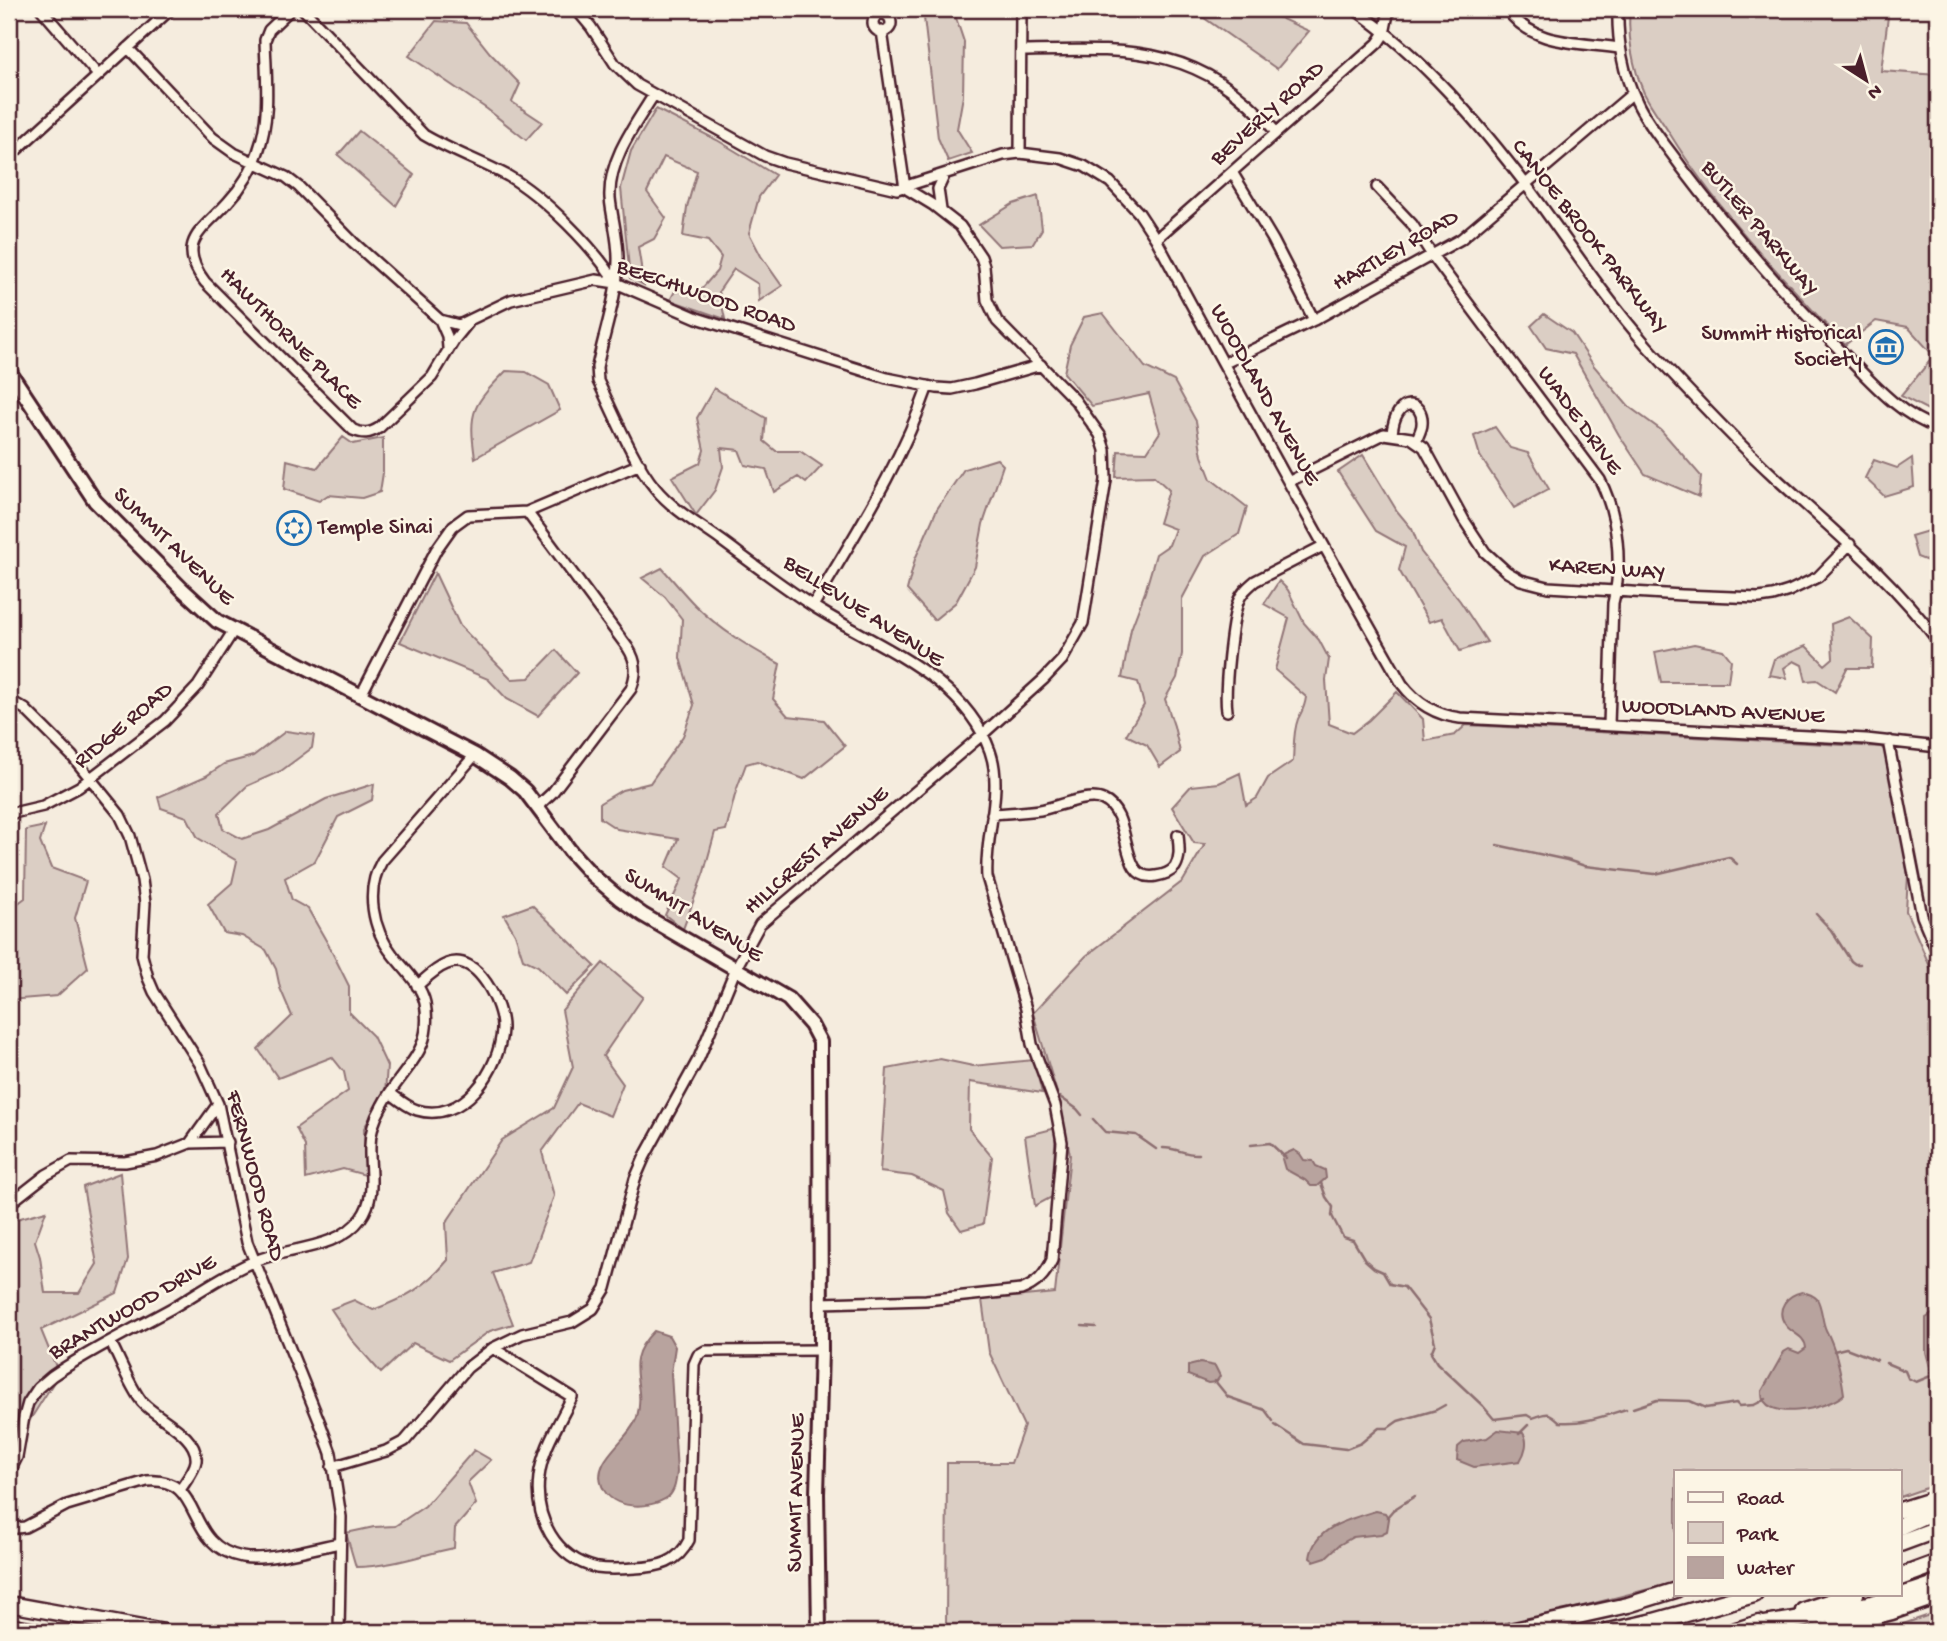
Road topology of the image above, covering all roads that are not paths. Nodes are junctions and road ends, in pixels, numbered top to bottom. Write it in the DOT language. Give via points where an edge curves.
graph roads {
  1 [pos="41,9"];
  2 [pos="172,9"];
  3 [pos="291,9"];
  4 [pos="303,9"];
  5 [pos="576,9"];
  6 [pos="1021,9"];
  7 [pos="1353,9"];
  8 [pos="1389,9"];
  9 [pos="1507,9"];
  10 [pos="1618,9"];
  11 [pos="882,32"];
  12 [pos="1384,34"];
  13 [pos="128,48"];
  14 [pos="1620,48"];
  15 [pos="1021,51"];
  16 [pos="98,75"];
  17 [pos="1633,93"];
  18 [pos="653,96"];
  19 [pos="1276,132"];
  20 [pos="1020,153"];
  21 [pos="9,157"];
  22 [pos="255,161"];
  23 [pos="1232,173"];
  24 [pos="944,176"];
  25 [pos="1526,185"];
  26 [pos="1377,187"];
  27 [pos="905,188"];
  28 [pos="941,210"];
  29 [pos="1156,239"];
  30 [pos="1432,255"];
  31 [pos="616,283"];
  32 [pos="440,320"];
  33 [pos="1314,320"];
  34 [pos="469,322"];
  35 [pos="448,350"];
  36 [pos="1225,363"];
  37 [pos="1041,365"];
  38 [pos="9,371"];
  39 [pos="928,386"];
  40 [pos="1938,428"];
  41 [pos="1392,434"];
  42 [pos="1416,441"];
  43 [pos="640,464"];
  44 [pos="1290,481"];
  45 [pos="527,512"];
  46 [pos="1850,544"];
  47 [pos="1323,546"];
  48 [pos="1616,590"];
  49 [pos="813,606"];
  50 [pos="234,629"];
  51 [pos="1938,641"];
  52 [pos="361,695"];
  53 [pos="9,700"];
  54 [pos="1227,711"];
  55 [pos="1609,725"];
  56 [pos="983,734"];
  57 [pos="1890,741"];
  58 [pos="1938,747"];
  59 [pos="475,755"];
  60 [pos="91,778"];
  61 [pos="538,806"];
  62 [pos="9,814"];
  63 [pos="992,814"];
  64 [pos="1178,835"];
  65 [pos="1938,954"];
  66 [pos="736,968"];
  67 [pos="417,986"];
  68 [pos="390,1093"];
  69 [pos="218,1104"];
  70 [pos="228,1142"];
  71 [pos="190,1143"];
  72 [pos="9,1204"];
  73 [pos="255,1261"];
  74 [pos="821,1303"];
  75 [pos="111,1343"];
  76 [pos="493,1348"];
  77 [pos="821,1350"];
  78 [pos="332,1467"];
  79 [pos="9,1473"];
  80 [pos="180,1490"];
  81 [pos="1938,1497"];
  82 [pos="1902,1509"];
  83 [pos="1938,1510"];
  84 [pos="1902,1525"];
  85 [pos="9,1529"];
  86 [pos="1938,1529"];
  87 [pos="1902,1542"];
  88 [pos="340,1543"];
  89 [pos="1938,1563"];
  90 [pos="1902,1576"];
  91 [pos="1938,1584"];
  92 [pos="1674,1591"];
  93 [pos="1902,1595"];
  94 [pos="1734,1596"];
  95 [pos="1746,1596"];
  96 [pos="1849,1596"];
  97 [pos="1899,1596"];
  98 [pos="1938,1596"];
  99 [pos="1722,1602"];
  100 [pos="9,1604"];
  101 [pos="9,1627"];
  102 [pos="1752,1627"];
  103 [pos="35,1632"];
  104 [pos="164,1632"];
  105 [pos="339,1632"];
  106 [pos="819,1632"];
  107 [pos="1505,1632"];
  108 [pos="1609,1632"];
  109 [pos="1733,1632"];
  110 [pos="1814,1632"];
  1 -- 16 [label="street"];
  2 -- 13 [label="street"];
  3 -- 22 [label="street, HAWTHORNE PLACE" via="265,40 268,110"];
  4 -- 31 [label="street" via="425,135 528,190 603,261"];
  5 -- 18 [label="street, WOODLAND AVENUE" via="615,64"];
  6 -- 15 [label="street"];
  7 -- 12 [label="street, CANOE BROOK PARKWAY"];
  8 -- 12 [label="street"];
  9 -- 14 [label="street" via="1519,25 1538,36"];
  10 -- 14 [label="street, BUTLER PARKWAY"];
  11 -- 27 [label="street"];
  12 -- 19 [label="street, BEVERLY ROAD"];
  12 -- 25 [label="street, CANOE BROOK PARKWAY" via="1435,77"];
  13 -- 16 [label="street"];
  13 -- 22 [label="street" via="213,138"];
  14 -- 17 [label="street, BUTLER PARKWAY"];
  15 -- 19 [label="street" via="1084,50 1175,60 1229,86"];
  15 -- 20 [label="street"];
  16 -- 21 [label="street"];
  17 -- 25 [label="street, HARTLEY ROAD"];
  17 -- 40 [label="street, BUTLER PARKWAY" via="1650,124 1727,228 1778,287 1898,406"];
  18 -- 27 [label="street, WOODLAND AVENUE" via="765,156"];
  18 -- 31 [label="street, BELLEVUE AVENUE" via="612,173"];
  19 -- 23 [label="street, BEVERLY ROAD"];
  20 -- 24 [label="street, WOODLAND AVENUE"];
  20 -- 29 [label="street, WOODLAND AVENUE" via="1072,161 1099,174 1122,192"];
  22 -- 32 [label="street" via="299,187"];
  22 -- 35 [label="street, HAWTHORNE PLACE" via="234,195 194,238 191,248 196,270 353,430 371,433 379,428 432,377"];
  23 -- 29 [label="street, BEVERLY ROAD"];
  23 -- 33 [label="street"];
  24 -- 27 [label="street, WOODLAND AVENUE"];
  24 -- 28 [label="street" via="938,189"];
  25 -- 30 [label="street, HARTLEY ROAD" via="1461,239"];
  25 -- 46 [label="street, CANOE BROOK PARKWAY" via="1612,305 1648,346 1708,412"];
  26 -- 30 [label="street, WADE DRIVE" via="1412,224"];
  27 -- 28 [label="street, HILLCREST AVENUE"];
  28 -- 37 [label="street, HILLCREST AVENUE" via="960,226 981,257 990,310 997,321"];
  29 -- 36 [label="street, WOODLAND AVENUE"];
  30 -- 33 [label="street, HARTLEY ROAD"];
  30 -- 48 [label="street, WADE DRIVE" via="1600,480 1614,515"];
  31 -- 34 [label="street, BEECHWOOD ROAD" via="596,280 519,297"];
  31 -- 39 [label="street, BEECHWOOD ROAD" via="697,318 887,378"];
  31 -- 43 [label="street, BELLEVUE AVENUE" via="597,367 598,381"];
  32 -- 34 [label="street" via="459,325"];
  32 -- 35 [label="street"];
  33 -- 36 [label="street, HARTLEY ROAD"];
  34 -- 35 [label="street, HAWTHORNE PLACE"];
  36 -- 44 [label="street, WOODLAND AVENUE"];
  37 -- 39 [label="street, BEECHWOOD ROAD" via="951,389"];
  37 -- 56 [label="street, HILLCREST AVENUE" via="1087,414 1105,450 1105,480 1083,623 1062,660"];
  38 -- 50 [label="street, SUMMIT AVENUE" via="95,501 197,603"];
  39 -- 49 [label="street" via="892,471"];
  41 -- 42 [label="street"];
  41 -- 42 [label="street" via="1398,410 1413,405 1422,425"];
  41 -- 44 [label="street" via="1374,438"];
  42 -- 48 [label="street, KAREN WAY" via="1424,447 1478,544 1507,572 1548,587"];
  43 -- 45 [label="street"];
  43 -- 49 [label="street, BELLEVUE AVENUE" via="655,488 685,514"];
  44 -- 47 [label="street, WOODLAND AVENUE"];
  45 -- 52 [label="street" via="477,513 453,526"];
  45 -- 61 [label="street" via="628,648 636,671 631,689"];
  46 -- 48 [label="street, KAREN WAY" via="1818,577 1773,596"];
  46 -- 51 [label="street, CANOE BROOK PARKWAY"];
  47 -- 54 [label="street" via="1255,581 1238,601"];
  47 -- 55 [label="street, WOODLAND AVENUE" via="1402,684 1424,706 1453,717"];
  48 -- 55 [label="street, WADE DRIVE"];
  49 -- 56 [label="street, BELLEVUE AVENUE" via="935,679"];
  50 -- 52 [label="street, SUMMIT AVENUE"];
  50 -- 60 [label="street, RIDGE ROAD" via="184,703"];
  52 -- 59 [label="street, SUMMIT AVENUE"];
  53 -- 60 [label="street, FERNWOOD ROAD" via="37,719"];
  55 -- 57 [label="street, WOODLAND AVENUE"];
  56 -- 63 [label="street, BELLEVUE AVENUE" via="995,769"];
  56 -- 66 [label="street, HILLCREST AVENUE" via="770,913"];
  57 -- 58 [label="street, WOODLAND AVENUE"];
  57 -- 65 [label="street" via="1922,916"];
  59 -- 61 [label="street, SUMMIT AVENUE" via="510,778"];
  59 -- 67 [label="street" via="382,861 374,879 378,931"];
  60 -- 62 [label="street, RIDGE ROAD" via="43,806"];
  60 -- 69 [label="street, FERNWOOD ROAD" via="120,815 137,858 145,903 142,956 148,978 200,1064"];
  61 -- 66 [label="street, SUMMIT AVENUE" via="571,852 613,893"];
  63 -- 64 [label="street" via="1101,799 1120,818 1134,869 1152,877 1174,869 1180,853"];
  63 -- 74 [label="street, BELLEVUE AVENUE" via="986,877 1062,1142 1052,1260 1034,1285 1021,1290 926,1300"];
  66 -- 74 [label="street, SUMMIT AVENUE" via="788,999 820,1042"];
  66 -- 76 [label="street, HILLCREST AVENUE" via="699,1058 643,1161 608,1282 597,1304 572,1322 522,1334"];
  67 -- 68 [label="street, BRANTWOOD DRIVE" via="426,1016 421,1050"];
  67 -- 68 [label="street" via="449,963 467,964 491,991 503,1026 501,1038 490,1070 469,1098 455,1107 418,1111"];
  68 -- 73 [label="street, BRANTWOOD DRIVE" via="371,1135 372,1184 360,1220 329,1240"];
  69 -- 70 [label="street, FERNWOOD ROAD"];
  69 -- 71 [label="street"];
  70 -- 71 [label="street"];
  70 -- 73 [label="street, FERNWOOD ROAD" via="243,1224"];
  71 -- 72 [label="street" via="142,1160 71,1161"];
  73 -- 75 [label="street, BRANTWOOD DRIVE"];
  73 -- 78 [label="street, FERNWOOD ROAD" via="320,1423"];
  74 -- 77 [label="street, SUMMIT AVENUE"];
  75 -- 79 [label="street, BRANTWOOD DRIVE" via="69,1364 38,1388 28,1403 17,1457"];
  75 -- 80 [label="street" via="141,1401 193,1447 196,1465"];
  76 -- 77 [label="street" via="572,1397 542,1458 540,1510 562,1550 589,1565 612,1569 664,1565 680,1554 688,1540 694,1364 701,1352"];
  76 -- 78 [label="street, HILLCREST AVENUE" via="467,1368 405,1441"];
  77 -- 106 [label="street, SUMMIT AVENUE"];
  78 -- 88 [label="street, FERNWOOD ROAD" via="341,1517"];
  80 -- 85 [label="street" via="164,1481 147,1481 67,1504 25,1527"];
  80 -- 88 [label="street" via="204,1533 218,1547 236,1555 262,1558"];
  81 -- 82 [label="main road"];
  83 -- 84 [label="highway"];
  86 -- 87 [label="highway"];
  88 -- 105 [label="street, FERNWOOD ROAD"];
  89 -- 90 [label="highway"];
  91 -- 93 [label="highway"];
  92 -- 107 [label="main road"];
  94 -- 99 [label="highway"];
  95 -- 99 [label="highway"];
  96 -- 102 [label="highway"];
  97 -- 102 [label="highway" via="1819,1617"];
  98 -- 110 [label="main road"];
  99 -- 108 [label="highway"];
  100 -- 104 [label="main road"];
  101 -- 103 [label="highway"];
  102 -- 109 [label="highway"];
}
